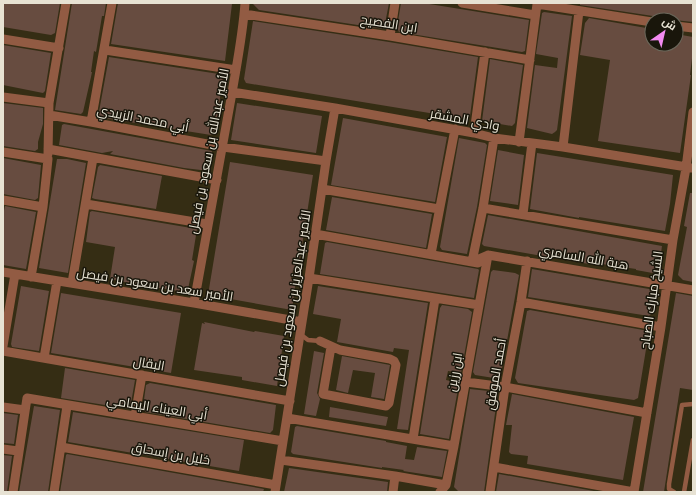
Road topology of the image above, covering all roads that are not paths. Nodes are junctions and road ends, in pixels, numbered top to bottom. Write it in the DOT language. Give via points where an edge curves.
graph roads {
  1 [pos="66,3"];
  2 [pos="112,3"];
  3 [pos="245,3"];
  4 [pos="395,3"];
  5 [pos="464,3"];
  6 [pos="514,8"];
  7 [pos="579,11"];
  8 [pos="244,14"];
  9 [pos="535,15"];
  10 [pos="644,21"];
  11 [pos="390,36"];
  12 [pos="3,39"];
  13 [pos="59,48"];
  14 [pos="104,50"];
  15 [pos="485,52"];
  16 [pos="530,60"];
  17 [pos="236,70"];
  18 [pos="232,92"];
  19 [pos="3,97"];
  20 [pos="49,103"];
  21 [pos="335,108"];
  22 [pos="693,112"];
  23 [pos="50,115"];
  24 [pos="91,122"];
  25 [pos="455,129"];
  26 [pos="474,133"];
  27 [pos="494,138"];
  28 [pos="519,142"];
  29 [pos="532,142"];
  30 [pos="223,146"];
  31 [pos="563,147"];
  32 [pos="48,149"];
  33 [pos="3,152"];
  34 [pos="93,158"];
  35 [pos="326,161"];
  36 [pos="48,163"];
  37 [pos="690,168"];
  38 [pos="217,180"];
  39 [pos="322,189"];
  40 [pos="3,200"];
  41 [pos="86,204"];
  42 [pos="43,207"];
  43 [pos="483,208"];
  44 [pos="440,209"];
  45 [pos="523,214"];
  46 [pos="207,224"];
  47 [pos="315,234"];
  48 [pos="673,240"];
  49 [pos="431,254"];
  50 [pos="488,255"];
  51 [pos="527,260"];
  52 [pos="472,262"];
  53 [pos="485,264"];
  54 [pos="3,272"];
  55 [pos="15,274"];
  56 [pos="31,277"];
  57 [pos="309,278"];
  58 [pos="57,281"];
  59 [pos="72,283"];
  60 [pos="667,285"];
  61 [pos="693,290"];
  62 [pos="435,299"];
  63 [pos="521,302"];
  64 [pos="194,303"];
  65 [pos="479,305"];
  66 [pos="302,322"];
  67 [pos="661,327"];
  68 [pos="300,334"];
  69 [pos="320,341"];
  70 [pos="3,346"];
  71 [pos="331,347"];
  72 [pos="3,351"];
  73 [pos="44,358"];
  74 [pos="142,375"];
  75 [pos="466,382"];
  76 [pos="506,388"];
  77 [pos="290,401"];
  78 [pos="693,404"];
  79 [pos="68,406"];
  80 [pos="3,407"];
  81 [pos="25,410"];
  82 [pos="647,413"];
  83 [pos="135,416"];
  84 [pos="287,418"];
  85 [pos="413,439"];
  86 [pos="693,440"];
  87 [pos="283,442"];
  88 [pos="454,446"];
  89 [pos="61,447"];
  90 [pos="3,449"];
  91 [pos="18,451"];
  92 [pos="281,460"];
  93 [pos="494,467"];
  94 [pos="395,476"];
  95 [pos="276,488"];
  96 [pos="443,488"];
  97 [pos="13,492"];
  98 [pos="54,492"];
  99 [pos="393,492"];
  100 [pos="490,492"];
  101 [pos="634,492"];
  102 [pos="674,492"];
  103 [pos="684,492"];
  1 -- 13 [label="street"];
  2 -- 14 [label="street"];
  3 -- 8 [label="street, الأمير عبدالله بن سعود بن فيصل"];
  4 -- 11 [label="street"];
  5 -- 6 [label="street"];
  6 -- 9 [label="street"];
  7 -- 9 [label="street" via="537,4"];
  7 -- 10 [label="street"];
  7 -- 31 [label="street"];
  8 -- 11 [label="street, ابن الفصيح"];
  8 -- 17 [label="street, الأمير عبدالله بن سعود بن فيصل"];
  9 -- 16 [label="street"];
  11 -- 15 [label="street, ابن الفصيح"];
  12 -- 13 [label="street"];
  13 -- 20 [label="street"];
  14 -- 17 [label="street"];
  14 -- 24 [label="street"];
  15 -- 16 [label="street, ابن الفصيح"];
  15 -- 26 [label="street"];
  16 -- 28 [label="street"];
  17 -- 18 [label="street, الأمير عبدالله بن سعود بن فيصل"];
  18 -- 21 [label="street, وادي المشقر"];
  18 -- 30 [label="street, الأمير عبدالله بن سعود بن فيصل"];
  19 -- 20 [label="street"];
  20 -- 23 [label="street"];
  21 -- 25 [label="street, وادي المشقر"];
  21 -- 35 [label="street, الأمير عبدالعزيز بن سعود بن فيصل"];
  22 -- 37 [label="street, الشيخ مبارك الصباح"];
  23 -- 24 [label="street, أبي محمد الزبيدي"];
  23 -- 32 [label="street"];
  24 -- 30 [label="street, أبي محمد الزبيدي"];
  25 -- 26 [label="street, وادي المشقر"];
  25 -- 44 [label="street"];
  26 -- 27 [label="street, وادي المشقر"];
  27 -- 28 [label="street, وادي المشقر"];
  27 -- 43 [label="street"];
  28 -- 29 [label="street, وادي المشقر"];
  29 -- 31 [label="street, وادي المشقر"];
  29 -- 45 [label="street"];
  30 -- 35 [label="street, أبي محمد الزبيدي"];
  30 -- 38 [label="street, الأمير عبدالله بن سعود بن فيصل"];
  31 -- 37 [label="street, وادي المشقر"];
  32 -- 34 [label="street"];
  32 -- 36 [label="street"];
  33 -- 36 [label="street"];
  34 -- 38 [label="street"];
  34 -- 41 [label="street"];
  35 -- 39 [label="street, الأمير عبدالعزيز بن سعود بن فيصل"];
  36 -- 42 [label="street"];
  37 -- 48 [label="street, الشيخ مبارك الصباح"];
  38 -- 46 [label="street, الأمير عبدالله بن سعود بن فيصل"];
  39 -- 44 [label="street"];
  39 -- 47 [label="street, الأمير عبدالعزيز بن سعود بن فيصل"];
  40 -- 42 [label="street"];
  41 -- 46 [label="street"];
  41 -- 59 [label="street"];
  42 -- 56 [label="street"];
  43 -- 45 [label="street"];
  43 -- 52 [label="street"];
  44 -- 49 [label="street"];
  45 -- 48 [label="street"];
  46 -- 64 [label="street, الأمير عبدالله بن سعود بن فيصل"];
  47 -- 49 [label="street"];
  47 -- 57 [label="street, الأمير عبدالعزيز بن سعود بن فيصل"];
  48 -- 60 [label="street, الشيخ مبارك الصباح"];
  49 -- 52 [label="street"];
  50 -- 51 [label="street, هبة الله السامري"];
  50 -- 52 [label="street"];
  50 -- 53 [label="street, ابن رزين"];
  51 -- 60 [label="street, هبة الله السامري"];
  51 -- 63 [label="street, أحمد الموفق"];
  52 -- 53 [label="street"];
  53 -- 65 [label="street, ابن رزين"];
  54 -- 55 [label="street, الأمير سعد بن سعود بن فيصل"];
  55 -- 56 [label="street, الأمير سعد بن سعود بن فيصل"];
  55 -- 70 [label="street"];
  56 -- 58 [label="street, الأمير سعد بن سعود بن فيصل"];
  57 -- 62 [label="street"];
  57 -- 66 [label="street, الأمير عبدالعزيز بن سعود بن فيصل"];
  58 -- 59 [label="street, الأمير سعد بن سعود بن فيصل"];
  58 -- 73 [label="street"];
  59 -- 64 [label="street, الأمير سعد بن سعود بن فيصل"];
  60 -- 61 [label="street, هبة الله السامري"];
  60 -- 67 [label="street, الشيخ مبارك الصباح"];
  62 -- 65 [label="street"];
  62 -- 85 [label="street"];
  63 -- 67 [label="street"];
  63 -- 76 [label="street, أحمد الموفق"];
  64 -- 66 [label="street, الأمير سعد بن سعود بن فيصل"];
  65 -- 75 [label="street, ابن رزين"];
  66 -- 68 [label="street, الأمير عبدالعزيز بن سعود بن فيصل"];
  67 -- 82 [label="street, الشيخ مبارك الصباح"];
  68 -- 69 [label="lane" via="308,340"];
  68 -- 77 [label="street, الأمير عبدالعزيز بن سعود بن فيصل"];
  69 -- 71 [label="street"];
  71 -- 71 [label="street" via="394,361 396,365 389,403 386,406 323,394"];
  72 -- 73 [label="street, البقال"];
  73 -- 74 [label="street, البقال"];
  74 -- 77 [label="street, البقال"];
  74 -- 83 [label="street"];
  75 -- 76 [label="street"];
  75 -- 88 [label="street, ابن رزين"];
  76 -- 82 [label="street"];
  76 -- 93 [label="street, أحمد الموفق"];
  77 -- 84 [label="street, الأمير عبدالعزيز بن سعود بن فيصل"];
  78 -- 102 [label="lane" via="682,405 669,484 669,489"];
  79 -- 81 [label="street, أبي العيناء اليمامي" via="26,398"];
  79 -- 83 [label="street, أبي العيناء اليمامي"];
  79 -- 89 [label="street"];
  80 -- 81 [label="street"];
  81 -- 91 [label="street"];
  82 -- 101 [label="street, الشيخ مبارك الصباح"];
  83 -- 87 [label="street, أبي العيناء اليمامي"];
  84 -- 85 [label="street"];
  84 -- 87 [label="street, الأمير عبدالعزيز بن سعود بن فيصل"];
  85 -- 88 [label="street"];
  86 -- 103 [label="lane"];
  87 -- 92 [label="street, الأمير عبدالعزيز بن سعود بن فيصل"];
  88 -- 96 [label="street, ابن رزين"];
  89 -- 95 [label="street, خليل بن إسحاق"];
  89 -- 98 [label="street"];
  90 -- 91 [label="street"];
  91 -- 97 [label="street"];
  92 -- 94 [label="street"];
  92 -- 95 [label="street, الأمير عبدالعزيز بن سعود بن فيصل"];
  93 -- 100 [label="street, أحمد الموفق"];
  93 -- 101 [label="street"];
  94 -- 96 [label="street"];
  94 -- 99 [label="street"];
}
